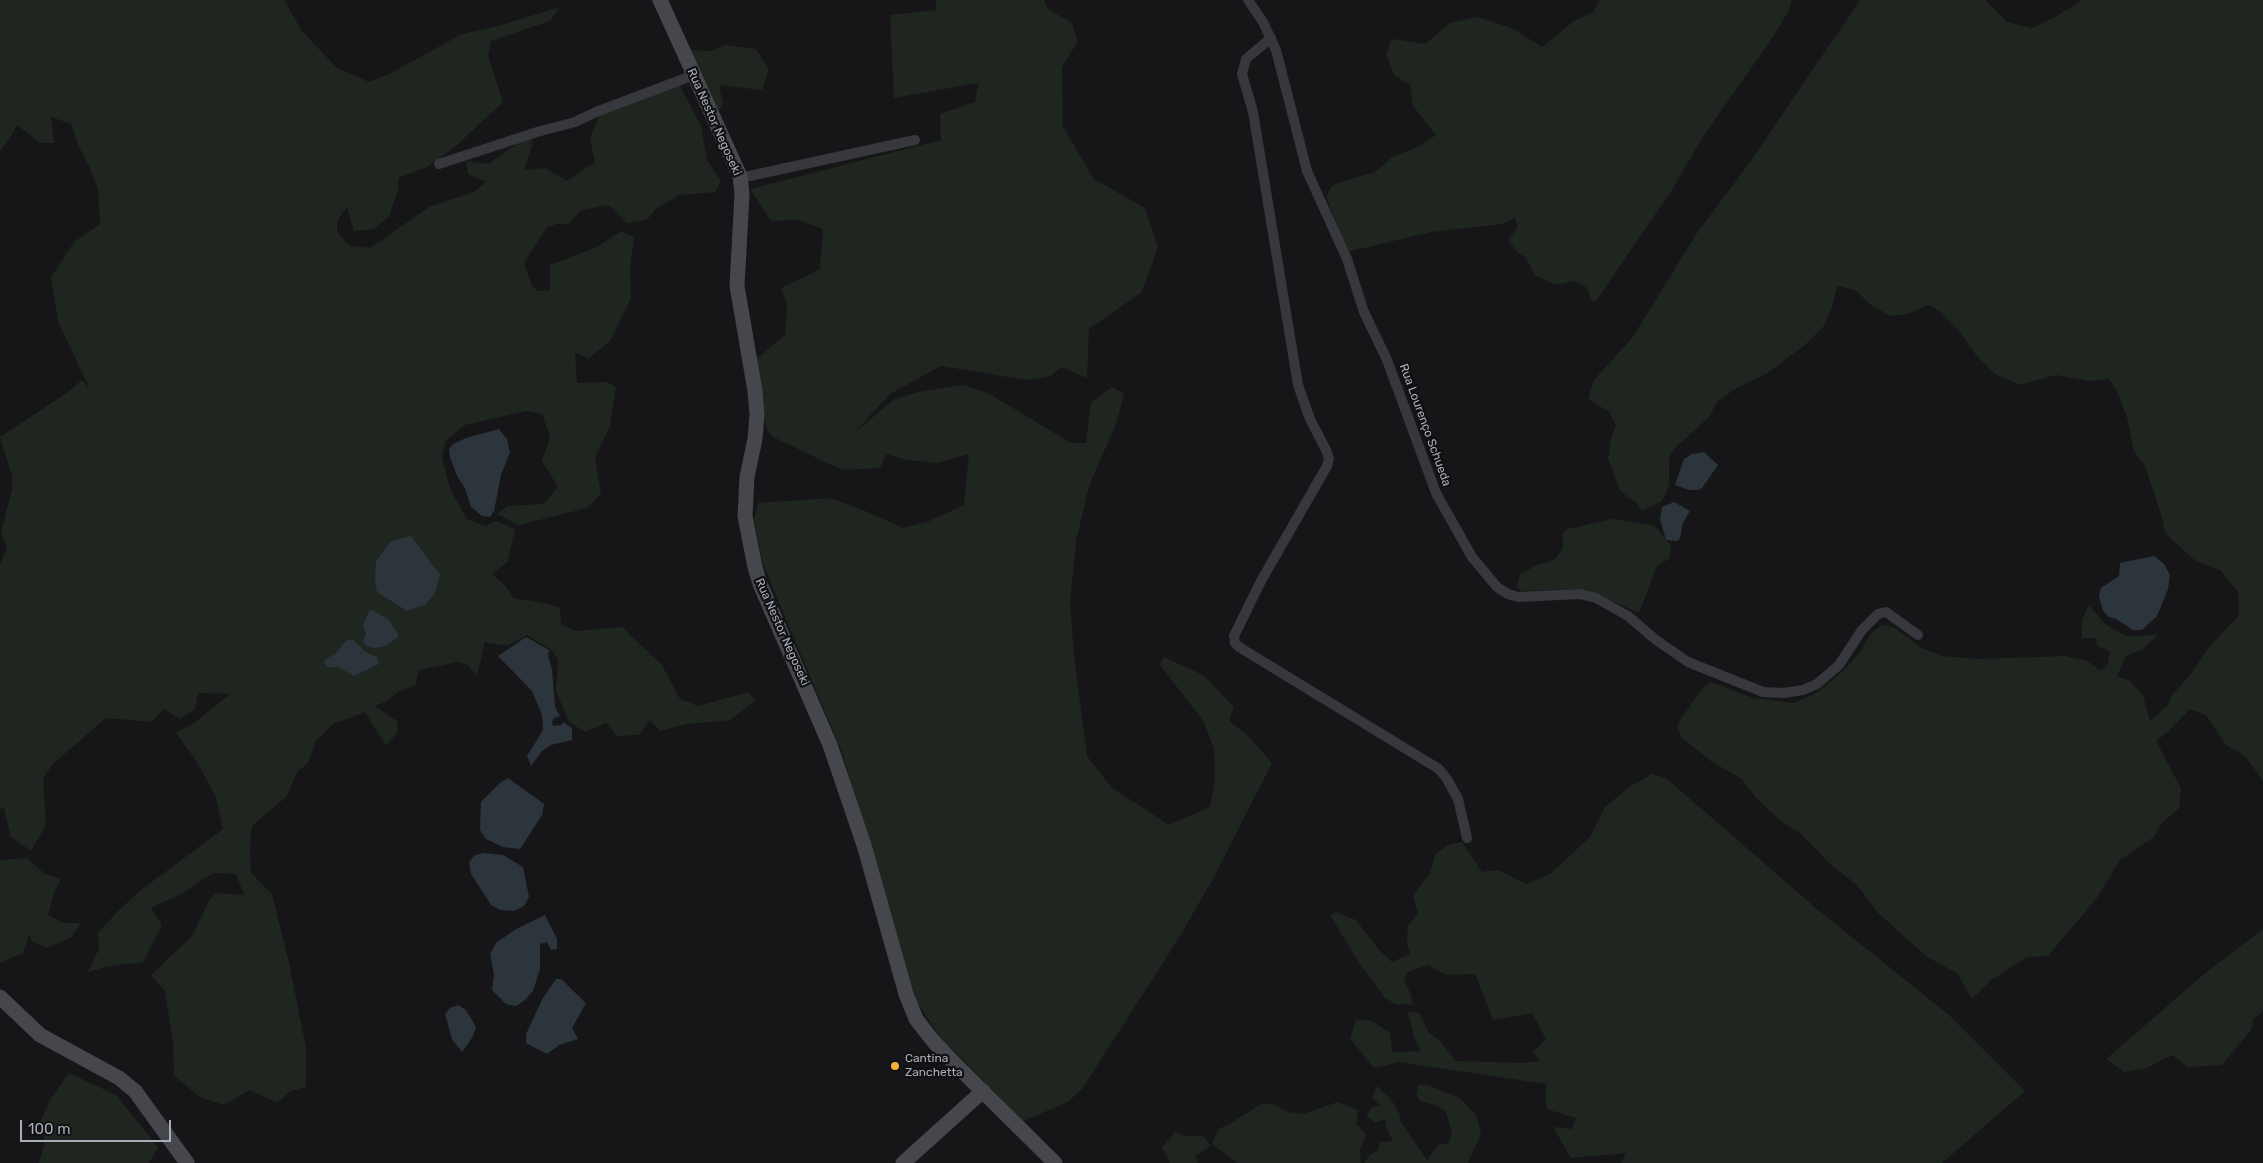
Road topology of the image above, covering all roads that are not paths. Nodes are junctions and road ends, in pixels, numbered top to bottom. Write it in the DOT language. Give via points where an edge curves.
graph roads {
  1 [pos="660,0"];
  2 [pos="1248,0"];
  3 [pos="1271,38"];
  4 [pos="694,75"];
  5 [pos="915,140"];
  6 [pos="439,164"];
  7 [pos="740,178"];
  8 [pos="1918,635"];
  9 [pos="1466,838"];
  10 [pos="0,997"];
  11 [pos="983,1091"];
  12 [pos="187,1163"];
  13 [pos="903,1163"];
  14 [pos="1055,1163"];
  1 -- 4 [label="street, Rua Nestor Negoseki"];
  2 -- 3 [label="street, Rua Lourenço Schueda"];
  3 -- 8 [label="street, Rua Lourenço Schueda" via="1307,171 1347,259 1364,312 1387,360 1436,493 1472,557 1497,587 1518,597 1580,594 1596,598 1628,616 1688,662 1762,692 1803,690 1817,684 1839,665 1862,630 1878,614 1886,612"];
  3 -- 9 [label="street" via="1246,59 1242,74 1253,112 1298,385 1329,459 1261,581 1234,636 1235,643 1439,769 1458,799"];
  4 -- 6 [label="street" via="575,122"];
  4 -- 7 [label="street, Rua Nestor Negoseki"];
  5 -- 7 [label="street"];
  7 -- 11 [label="street, Rua Nestor Negoseki" via="737,286 757,415 744,498 755,567 767,601 815,705 848,793 916,1019"];
  10 -- 12 [label="street" via="40,1035 136,1090"];
  11 -- 13 [label="street"];
  11 -- 14 [label="street, Rua Nestor Negoseki"];
}
